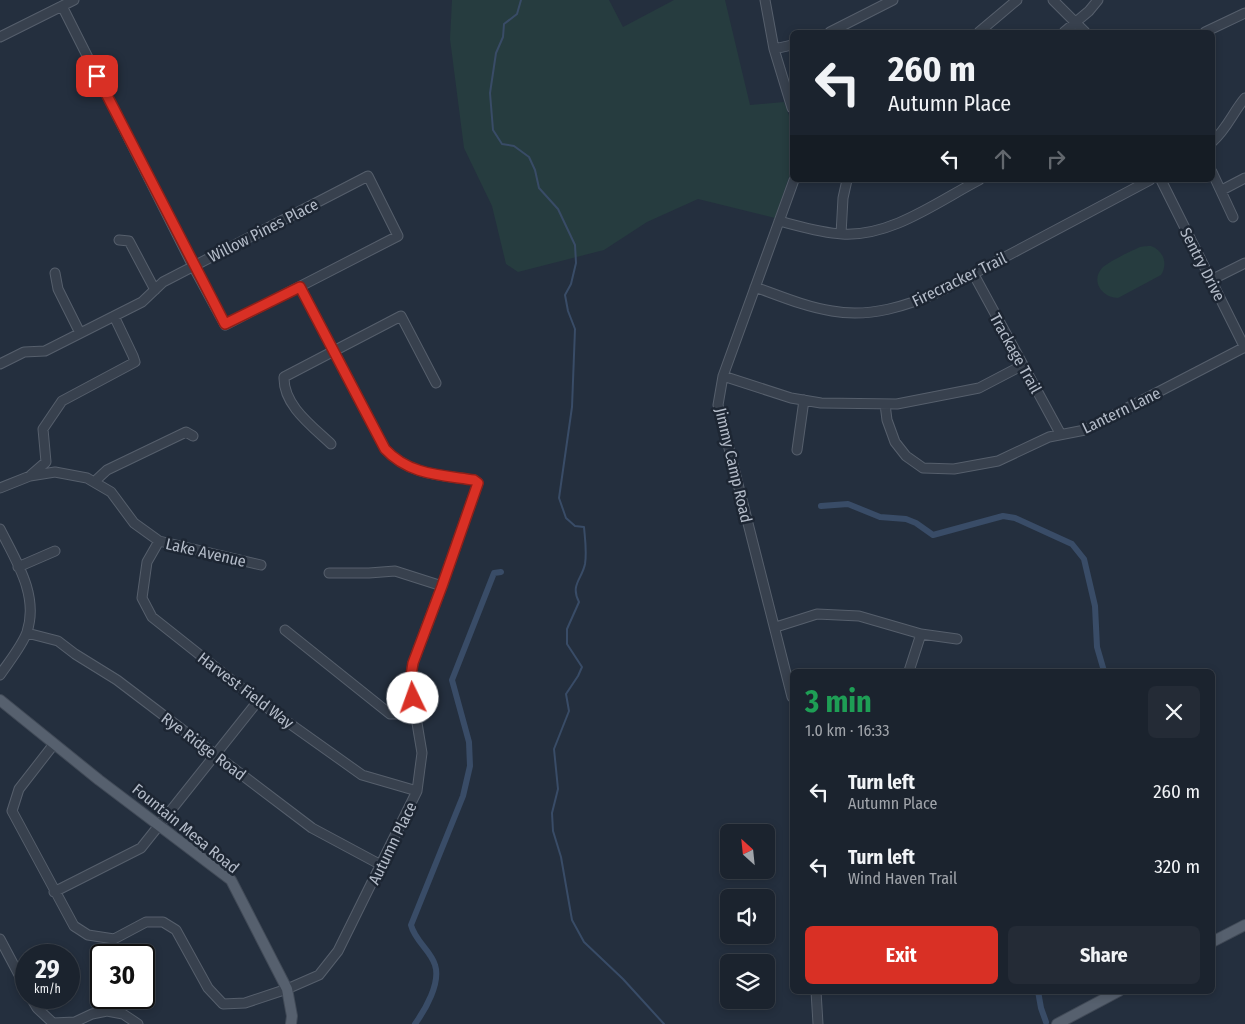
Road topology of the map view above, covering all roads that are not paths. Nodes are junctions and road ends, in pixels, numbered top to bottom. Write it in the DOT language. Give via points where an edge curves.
graph roads {
  1 [pos="74,0"];
  2 [pos="765,0"];
  3 [pos="893,0"];
  4 [pos="1017,0"];
  5 [pos="1053,0"];
  6 [pos="1098,0"];
  7 [pos="62,6"];
  8 [pos="1245,13"];
  9 [pos="1075,22"];
  10 [pos="834,30"];
  11 [pos="980,30"];
  12 [pos="1066,30"];
  13 [pos="1083,30"];
  14 [pos="1209,30"];
  15 [pos="0,37"];
  16 [pos="790,45"];
  17 [pos="774,49"];
  18 [pos="1245,98"];
  19 [pos="790,101"];
  20 [pos="1215,140"];
  21 [pos="1215,177"];
  22 [pos="1245,178"];
  23 [pos="793,182"];
  24 [pos="847,182"];
  25 [pos="975,182"];
  26 [pos="1146,182"];
  27 [pos="1162,182"];
  28 [pos="1222,190"];
  29 [pos="1233,216"];
  30 [pos="779,221"];
  31 [pos="841,234"];
  32 [pos="119,240"];
  33 [pos="1245,263"];
  34 [pos="193,266"];
  35 [pos="55,274"];
  36 [pos="973,274"];
  37 [pos="1211,280"];
  38 [pos="300,287"];
  39 [pos="755,287"];
  40 [pos="155,290"];
  41 [pos="114,316"];
  42 [pos="80,333"];
  43 [pos="1245,348"];
  44 [pos="334,352"];
  45 [pos="0,364"];
  46 [pos="1023,365"];
  47 [pos="723,376"];
  48 [pos="436,383"];
  49 [pos="804,400"];
  50 [pos="885,404"];
  51 [pos="1060,433"];
  52 [pos="193,436"];
  53 [pos="331,444"];
  54 [pos="797,450"];
  55 [pos="30,476"];
  56 [pos="94,482"];
  57 [pos="0,488"];
  58 [pos="0,529"];
  59 [pos="158,541"];
  60 [pos="55,551"];
  61 [pos="260,565"];
  62 [pos="18,567"];
  63 [pos="329,573"];
  64 [pos="442,586"];
  65 [pos="776,627"];
  66 [pos="285,630"];
  67 [pos="26,633"];
  68 [pos="921,634"];
  69 [pos="957,640"];
  70 [pos="910,669"];
  71 [pos="0,675"];
  72 [pos="790,688"];
  73 [pos="0,700"];
  74 [pos="258,701"];
  75 [pos="415,714"];
  76 [pos="54,744"];
  77 [pos="214,754"];
  78 [pos="417,791"];
  79 [pos="160,825"];
  80 [pos="381,865"];
  81 [pos="54,892"];
  82 [pos="1245,925"];
  83 [pos="0,939"];
  84 [pos="1215,940"];
  85 [pos="4,956"];
  86 [pos="15,972"];
  87 [pos="287,989"];
  88 [pos="816,994"];
  89 [pos="1113,994"];
  90 [pos="38,1009"];
  91 [pos="138,1024"];
  92 [pos="291,1024"];
  93 [pos="818,1024"];
  94 [pos="1057,1024"];
  1 -- 7 [label="street"];
  2 -- 17 [label="street"];
  3 -- 10 [label="street"];
  4 -- 11 [label="street"];
  5 -- 9 [label="street"];
  6 -- 9 [label="street"];
  7 -- 15 [label="street"];
  7 -- 34 [label="street"];
  8 -- 14 [label="street"];
  9 -- 12 [label="street"];
  9 -- 13 [label="street"];
  16 -- 17 [label="street"];
  17 -- 19 [label="street"];
  18 -- 20 [label="street" via="1223,133"];
  21 -- 28 [label="street"];
  22 -- 28 [label="street"];
  23 -- 30 [label="street, Jimmy Camp Road"];
  24 -- 31 [label="street"];
  25 -- 31 [label="street" via="902,222 880,229"];
  26 -- 36 [label="street, Firecracker Trail"];
  27 -- 37 [label="street, Sentry Drive"];
  28 -- 29 [label="street"];
  30 -- 31 [label="street"];
  30 -- 39 [label="street, Jimmy Camp Road"];
  32 -- 40 [label="street" via="128,241"];
  33 -- 37 [label="street"];
  34 -- 38 [label="street" via="225,324"];
  34 -- 38 [label="street, Willow Pines Place" via="368,176 398,236"];
  34 -- 40 [label="street, Willow Pines Place"];
  35 -- 42 [label="street" via="58,289"];
  36 -- 39 [label="street, Firecracker Trail" via="912,303 873,312 834,312"];
  36 -- 46 [label="street, Trackage Trail"];
  37 -- 43 [label="street, Sentry Drive"];
  38 -- 44 [label="street, Autumn Place"];
  39 -- 47 [label="street, Jimmy Camp Road"];
  40 -- 41 [label="street, Willow Pines Place" via="142,302"];
  41 -- 42 [label="street, Willow Pines Place"];
  41 -- 55 [label="street" via="135,362 62,401 43,429 46,462"];
  42 -- 45 [label="street, Willow Pines Place" via="45,350 24,352"];
  43 -- 51 [label="street, Lantern Lane" via="1086,430"];
  44 -- 48 [label="street" via="401,316"];
  44 -- 53 [label="street" via="284,377 284,386 297,411"];
  44 -- 64 [label="street, Autumn Place" via="385,449 395,460 421,472 478,483"];
  46 -- 50 [label="street" via="979,388"];
  46 -- 51 [label="street, Trackage Trail"];
  47 -- 49 [label="street"];
  47 -- 65 [label="street, Jimmy Camp Road" via="718,405"];
  49 -- 50 [label="street"];
  49 -- 54 [label="street"];
  50 -- 51 [label="street, Lantern Lane" via="895,442 906,456 923,468 954,469 998,461"];
  52 -- 56 [label="street" via="186,432 107,470"];
  55 -- 56 [label="street, Lake Avenue" via="55,472"];
  55 -- 57 [label="street, Lake Avenue"];
  56 -- 59 [label="street, Lake Avenue" via="111,492 134,523"];
  58 -- 62 [label="street"];
  59 -- 61 [label="street, Lake Avenue"];
  59 -- 74 [label="street, Harvest Field Way" via="147,562 142,598 152,618"];
  60 -- 62 [label="street"];
  62 -- 67 [label="street" via="30,596"];
  63 -- 64 [label="street" via="395,571"];
  64 -- 75 [label="street, Autumn Place" via="413,663 410,682"];
  65 -- 68 [label="street" via="817,614 859,616"];
  65 -- 72 [label="street, Jimmy Camp Road"];
  66 -- 75 [label="street" via="390,714"];
  67 -- 71 [label="street"];
  67 -- 77 [label="street, Rye Ridge Road" via="58,641 117,680"];
  68 -- 69 [label="street"];
  68 -- 70 [label="street"];
  73 -- 76 [label="main road, Fountain Mesa Road"];
  74 -- 77 [label="street"];
  74 -- 78 [label="street, Harvest Field Way" via="362,775"];
  75 -- 78 [label="street, Autumn Place" via="422,753"];
  76 -- 79 [label="main road, Fountain Mesa Road"];
  76 -- 81 [label="street, Autumn Place" via="19,789 12,811"];
  77 -- 79 [label="street"];
  77 -- 80 [label="street, Rye Ridge Road" via="312,828"];
  78 -- 80 [label="street, Autumn Place"];
  79 -- 81 [label="street" via="141,848"];
  79 -- 87 [label="main road, Fountain Mesa Road" via="231,880"];
  80 -- 87 [label="street, Autumn Place" via="338,951 319,975"];
  81 -- 87 [label="street, Autumn Place" via="74,926 88,935 114,939 146,922 163,922 176,930 208,988 223,1004 245,1002"];
  82 -- 84 [label="main road"];
  83 -- 85 [label="street"];
  85 -- 86 [label="street"];
  87 -- 92 [label="main road, Fountain Mesa Road"];
  88 -- 93 [label="street"];
  89 -- 94 [label="main road"];
  90 -- 91 [label="street" via="53,1023 75,1022 107,1011 123,1014"];
}
